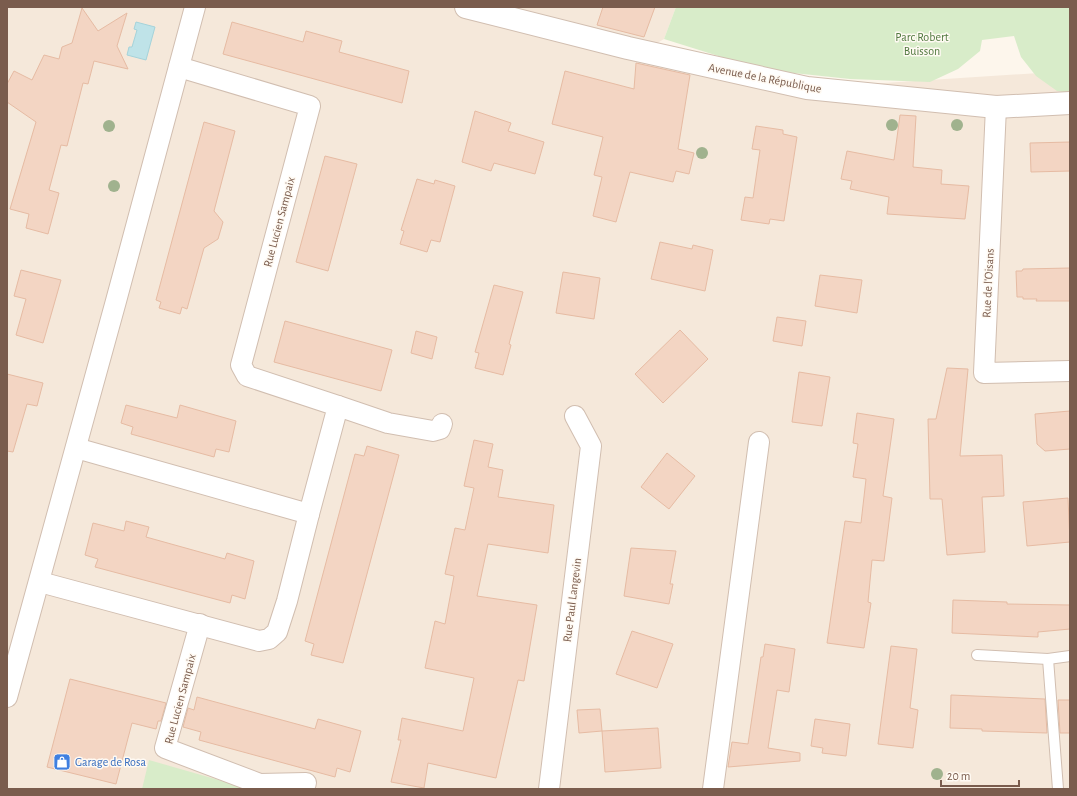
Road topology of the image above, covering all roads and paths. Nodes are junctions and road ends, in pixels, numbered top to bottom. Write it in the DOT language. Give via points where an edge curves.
graph roads {
  1 [pos="195,7"];
  2 [pos="466,7"];
  3 [pos="179,67"];
  4 [pos="1070,103"];
  5 [pos="996,107"];
  6 [pos="1070,371"];
  7 [pos="338,406"];
  8 [pos="575,416"];
  9 [pos="442,424"];
  10 [pos="759,442"];
  11 [pos="76,448"];
  12 [pos="309,514"];
  13 [pos="40,582"];
  14 [pos="200,624"];
  15 [pos="977,655"];
  16 [pos="1070,656"];
  17 [pos="1048,659"];
  18 [pos="7,697"];
  19 [pos="306,783"];
  20 [pos="550,789"];
  21 [pos="714,789"];
  22 [pos="1058,789"];
  1 -- 3 [label="street"];
  2 -- 5 [label="street, Avenue de la République" via="628,48 807,88"];
  3 -- 7 [label="street, Rue Lucien Sampaix" via="310,106 241,365 247,376"];
  3 -- 11 [label="street"];
  4 -- 5 [label="street, Avenue de la République"];
  5 -- 6 [label="street, Rue de l'Oisans" via="984,374"];
  7 -- 9 [label="street, Rue Lucien Sampaix" via="388,423 433,431 440,429"];
  7 -- 12 [label="street"];
  8 -- 20 [label="street, Rue Paul Langevin" via="591,446"];
  10 -- 21 [label="street"];
  11 -- 12 [label="street"];
  11 -- 13 [label="street"];
  12 -- 14 [label="street" via="277,632 269,639 259,641"];
  13 -- 14 [label="street"];
  13 -- 18 [label="street"];
  14 -- 19 [label="street, Rue Lucien Sampaix" via="165,748 260,784"];
  15 -- 17 [label="lane"];
  16 -- 17 [label="lane"];
  17 -- 22 [label="lane"];
}
